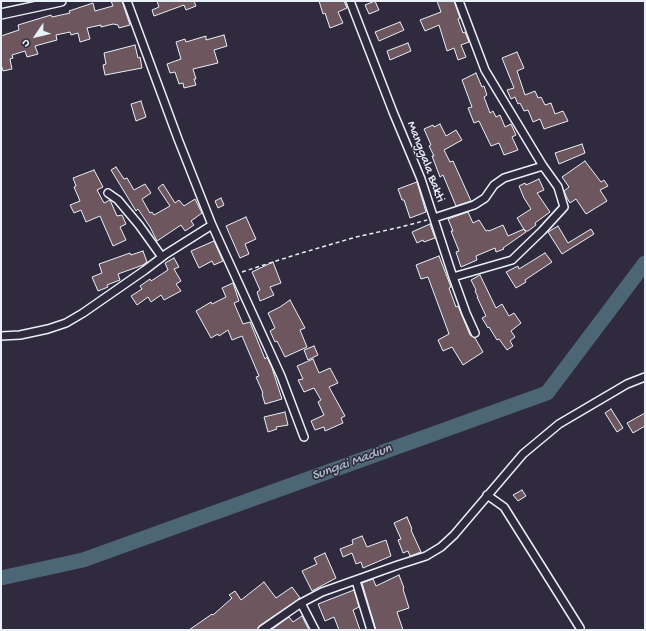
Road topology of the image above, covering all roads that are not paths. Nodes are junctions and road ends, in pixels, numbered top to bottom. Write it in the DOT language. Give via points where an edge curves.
graph roads {
  1 [pos="61,1"];
  2 [pos="127,1"];
  3 [pos="350,1"];
  4 [pos="459,1"];
  5 [pos="1,14"];
  6 [pos="543,166"];
  7 [pos="108,193"];
  8 [pos="434,218"];
  9 [pos="212,225"];
  10 [pos="162,257"];
  11 [pos="453,277"];
  12 [pos="476,333"];
  13 [pos="1,336"];
  14 [pos="645,377"];
  15 [pos="304,437"];
  16 [pos="487,495"];
  17 [pos="356,581"];
  18 [pos="301,603"];
  19 [pos="580,628"];
  20 [pos="262,630"];
  21 [pos="315,630"];
  22 [pos="371,630"];
  1 -- 5 [label="street"];
  2 -- 9 [label="street"];
  3 -- 8 [label="street, Manggala Bakti"];
  4 -- 6 [label="street" via="485,70"];
  6 -- 8 [label="street" via="504,178 494,185 485,198 474,205"];
  6 -- 11 [label="street" via="558,187 564,207 561,212 512,260"];
  7 -- 10 [label="street" via="118,200"];
  8 -- 11 [label="street, Manggala Bakti"];
  9 -- 10 [label="street"];
  9 -- 15 [label="street" via="281,376"];
  10 -- 13 [label="street" via="66,323 20,335"];
  11 -- 12 [label="street, Manggala Bakti"];
  14 -- 16 [label="street" via="627,384 559,424 523,454"];
  16 -- 17 [label="street" via="454,535 436,550"];
  16 -- 19 [label="street" via="504,507"];
  17 -- 18 [label="street" via="322,592"];
  17 -- 22 [label="street"];
  18 -- 20 [label="street"];
  18 -- 21 [label="street"];
}
